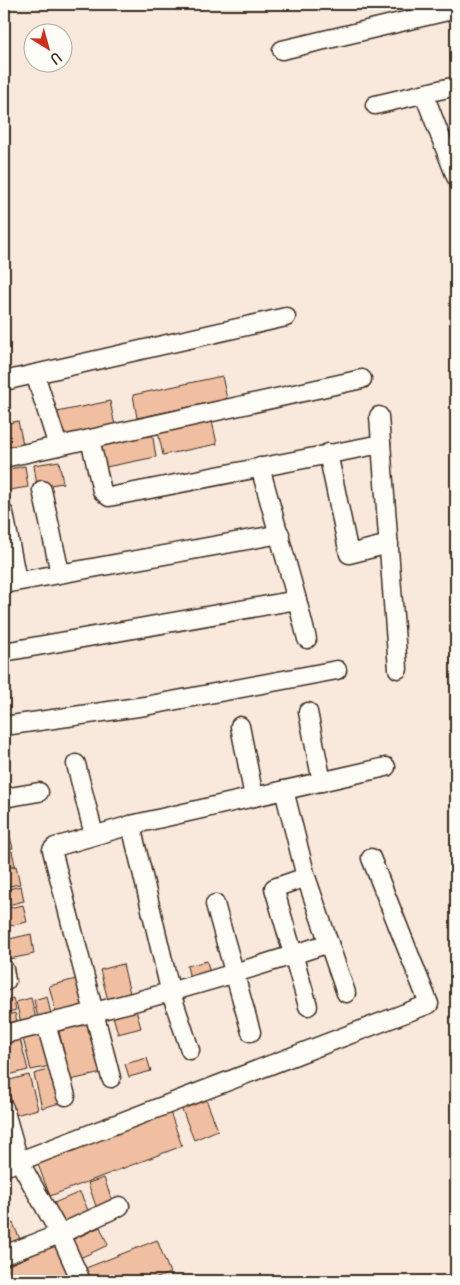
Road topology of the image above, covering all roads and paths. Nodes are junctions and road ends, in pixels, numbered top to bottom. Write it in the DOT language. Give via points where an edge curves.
graph roads {
  1 [pos="456,9"];
  2 [pos="282,50"];
  3 [pos="456,86"];
  4 [pos="424,94"];
  5 [pos="375,105"];
  6 [pos="449,137"];
  7 [pos="456,177"];
  8 [pos="286,316"];
  9 [pos="35,374"];
  10 [pos="362,379"];
  11 [pos="4,381"];
  12 [pos="379,416"];
  13 [pos="90,439"];
  14 [pos="381,444"];
  15 [pos="58,446"];
  16 [pos="328,453"];
  17 [pos="4,458"];
  18 [pos="260,467"];
  19 [pos="42,490"];
  20 [pos="4,513"];
  21 [pos="280,534"];
  22 [pos="388,544"];
  23 [pos="60,573"];
  24 [pos="10,582"];
  25 [pos="297,600"];
  26 [pos="307,639"];
  27 [pos="4,652"];
  28 [pos="336,670"];
  29 [pos="398,670"];
  30 [pos="308,712"];
  31 [pos="4,726"];
  32 [pos="240,726"];
  33 [pos="76,764"];
  34 [pos="386,767"];
  35 [pos="322,782"];
  36 [pos="284,790"];
  37 [pos="39,792"];
  38 [pos="254,797"];
  39 [pos="4,798"];
  40 [pos="131,825"];
  41 [pos="94,835"];
  42 [pos="371,858"];
  43 [pos="306,878"];
  44 [pos="215,904"];
  45 [pos="329,943"];
  46 [pos="294,955"];
  47 [pos="235,974"];
  48 [pos="170,990"];
  49 [pos="346,994"];
  50 [pos="308,1006"];
  51 [pos="93,1013"];
  52 [pos="46,1024"];
  53 [pos="251,1032"];
  54 [pos="4,1034"];
  55 [pos="190,1050"];
  56 [pos="112,1078"];
  57 [pos="66,1096"];
  58 [pos="4,1108"];
  59 [pos="11,1164"];
  60 [pos="120,1206"];
  61 [pos="60,1234"];
  62 [pos="4,1255"];
  63 [pos="81,1281"];
  1 -- 2 [label="street"];
  3 -- 4 [label="street"];
  4 -- 5 [label="street"];
  4 -- 6 [label="street"];
  6 -- 7 [label="street"];
  8 -- 9 [label="street"];
  9 -- 11 [label="street"];
  9 -- 15 [label="street"];
  10 -- 13 [label="street"];
  12 -- 14 [label="street"];
  13 -- 15 [label="street"];
  13 -- 18 [label="street" via="102,491 109,497"];
  14 -- 16 [label="street"];
  14 -- 22 [label="street"];
  15 -- 17 [label="street"];
  16 -- 18 [label="street"];
  16 -- 22 [label="street" via="349,554"];
  18 -- 21 [label="street"];
  19 -- 23 [label="street"];
  20 -- 24 [label="street"];
  21 -- 23 [label="street"];
  21 -- 25 [label="street"];
  22 -- 29 [label="street"];
  23 -- 24 [label="street"];
  25 -- 26 [label="street"];
  25 -- 27 [label="street"];
  28 -- 31 [label="street" via="145,706"];
  30 -- 35 [label="street"];
  32 -- 38 [label="street"];
  33 -- 41 [label="street"];
  34 -- 35 [label="street"];
  35 -- 36 [label="street"];
  36 -- 38 [label="street"];
  36 -- 43 [label="street"];
  37 -- 39 [label="street"];
  38 -- 40 [label="street"];
  40 -- 41 [label="street"];
  40 -- 48 [label="street"];
  41 -- 51 [label="street" via="59,844 52,850"];
  42 -- 59 [label="street" via="429,1004"];
  43 -- 45 [label="street"];
  43 -- 46 [label="street" via="274,888"];
  44 -- 47 [label="street"];
  45 -- 46 [label="street"];
  45 -- 49 [label="street"];
  46 -- 47 [label="street"];
  46 -- 50 [label="street"];
  47 -- 48 [label="street"];
  47 -- 53 [label="street"];
  48 -- 51 [label="street"];
  48 -- 55 [label="street"];
  51 -- 52 [label="street"];
  51 -- 56 [label="street"];
  52 -- 54 [label="street"];
  52 -- 57 [label="street"];
  58 -- 59 [label="street"];
  59 -- 61 [label="street"];
  60 -- 61 [label="street"];
  61 -- 62 [label="street"];
  61 -- 63 [label="street"];
}
